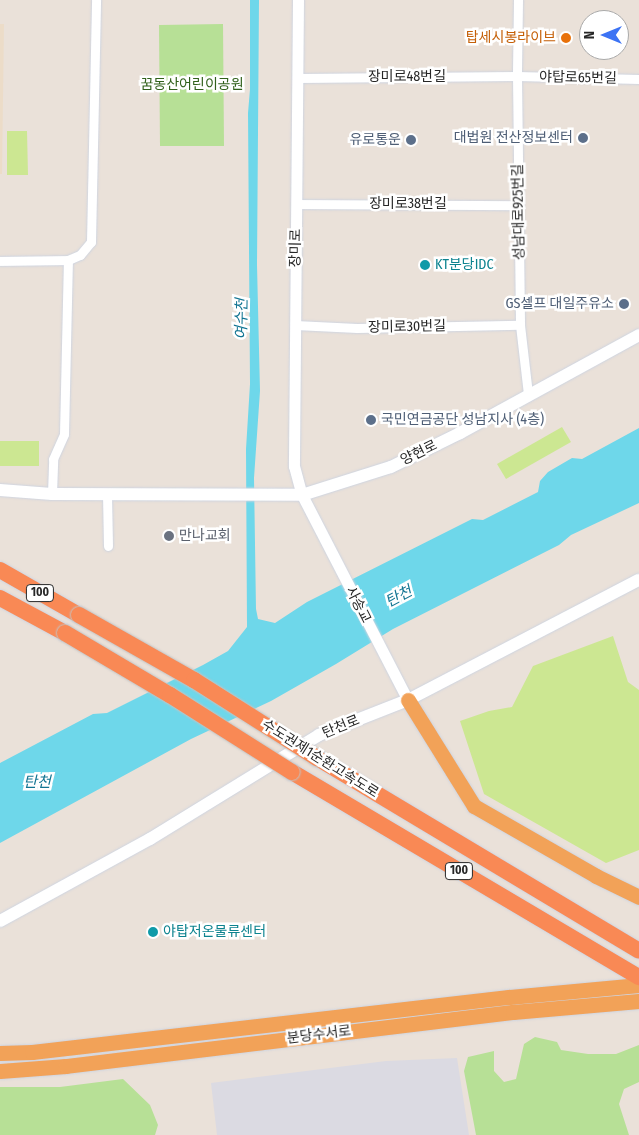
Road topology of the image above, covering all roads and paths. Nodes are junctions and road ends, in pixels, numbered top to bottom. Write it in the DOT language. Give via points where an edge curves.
graph roads {
  1 [pos="96,0"];
  2 [pos="298,0"];
  3 [pos="518,0"];
  4 [pos="517,76"];
  5 [pos="298,78"];
  6 [pos="639,79"];
  7 [pos="297,204"];
  8 [pos="519,205"];
  9 [pos="68,260"];
  10 [pos="0,262"];
  11 [pos="295,325"];
  12 [pos="520,325"];
  13 [pos="639,335"];
  14 [pos="528,394"];
  15 [pos="0,490"];
  16 [pos="52,494"];
  17 [pos="107,494"];
  18 [pos="302,495"];
  19 [pos="108,546"];
  20 [pos="0,570"];
  21 [pos="639,580"];
  22 [pos="0,598"];
  23 [pos="408,700"];
  24 [pos="639,897"];
  25 [pos="0,921"];
  26 [pos="639,951"];
  27 [pos="632,972"];
  28 [pos="639,985"];
  29 [pos="639,1001"];
  30 [pos="0,1053"];
  31 [pos="0,1071"];
  1 -- 9 [label="street" via="91,242 80,255"];
  2 -- 5 [label="street, 장미로"];
  3 -- 4 [label="street, 성남대로925번길"];
  4 -- 5 [label="street, 장미로48번길"];
  4 -- 6 [label="street, 야탑로65번길"];
  4 -- 8 [label="street, 성남대로925번길"];
  5 -- 7 [label="street, 장미로"];
  7 -- 8 [label="street, 장미로38번길"];
  7 -- 11 [label="street, 장미로"];
  8 -- 12 [label="street, 성남대로925번길"];
  9 -- 10 [label="street"];
  9 -- 16 [label="street" via="64,434 54,459"];
  11 -- 12 [label="street, 장미로30번길" via="357,328"];
  11 -- 18 [label="street, 장미로" via="294,466"];
  12 -- 14 [label="street, 성남대로925번길"];
  13 -- 14 [label="main road, 양현로"];
  14 -- 18 [label="main road, 양현로" via="460,433 390,466"];
  15 -- 16 [label="main road"];
  16 -- 17 [label="main road"];
  17 -- 18 [label="main road, 양현로"];
  17 -- 19 [label="street"];
  18 -- 23 [label="street, 사송교"];
  20 -- 26 [label="highway, 수도권제1순환고속도로 / 100, bridge" via="194,680 317,758"];
  21 -- 23 [label="main road, 탄천로"];
  22 -- 27 [label="highway, 수도권제1순환고속도로 / 100, bridge" via="170,695 292,772"];
  23 -- 24 [label="highway" via="474,806"];
  23 -- 25 [label="main road, 탄천로" via="319,735 150,839"];
  28 -- 30 [label="highway, 분당수서로"];
  29 -- 31 [label="highway, 분당수서로" via="513,1012 66,1066"];
}
